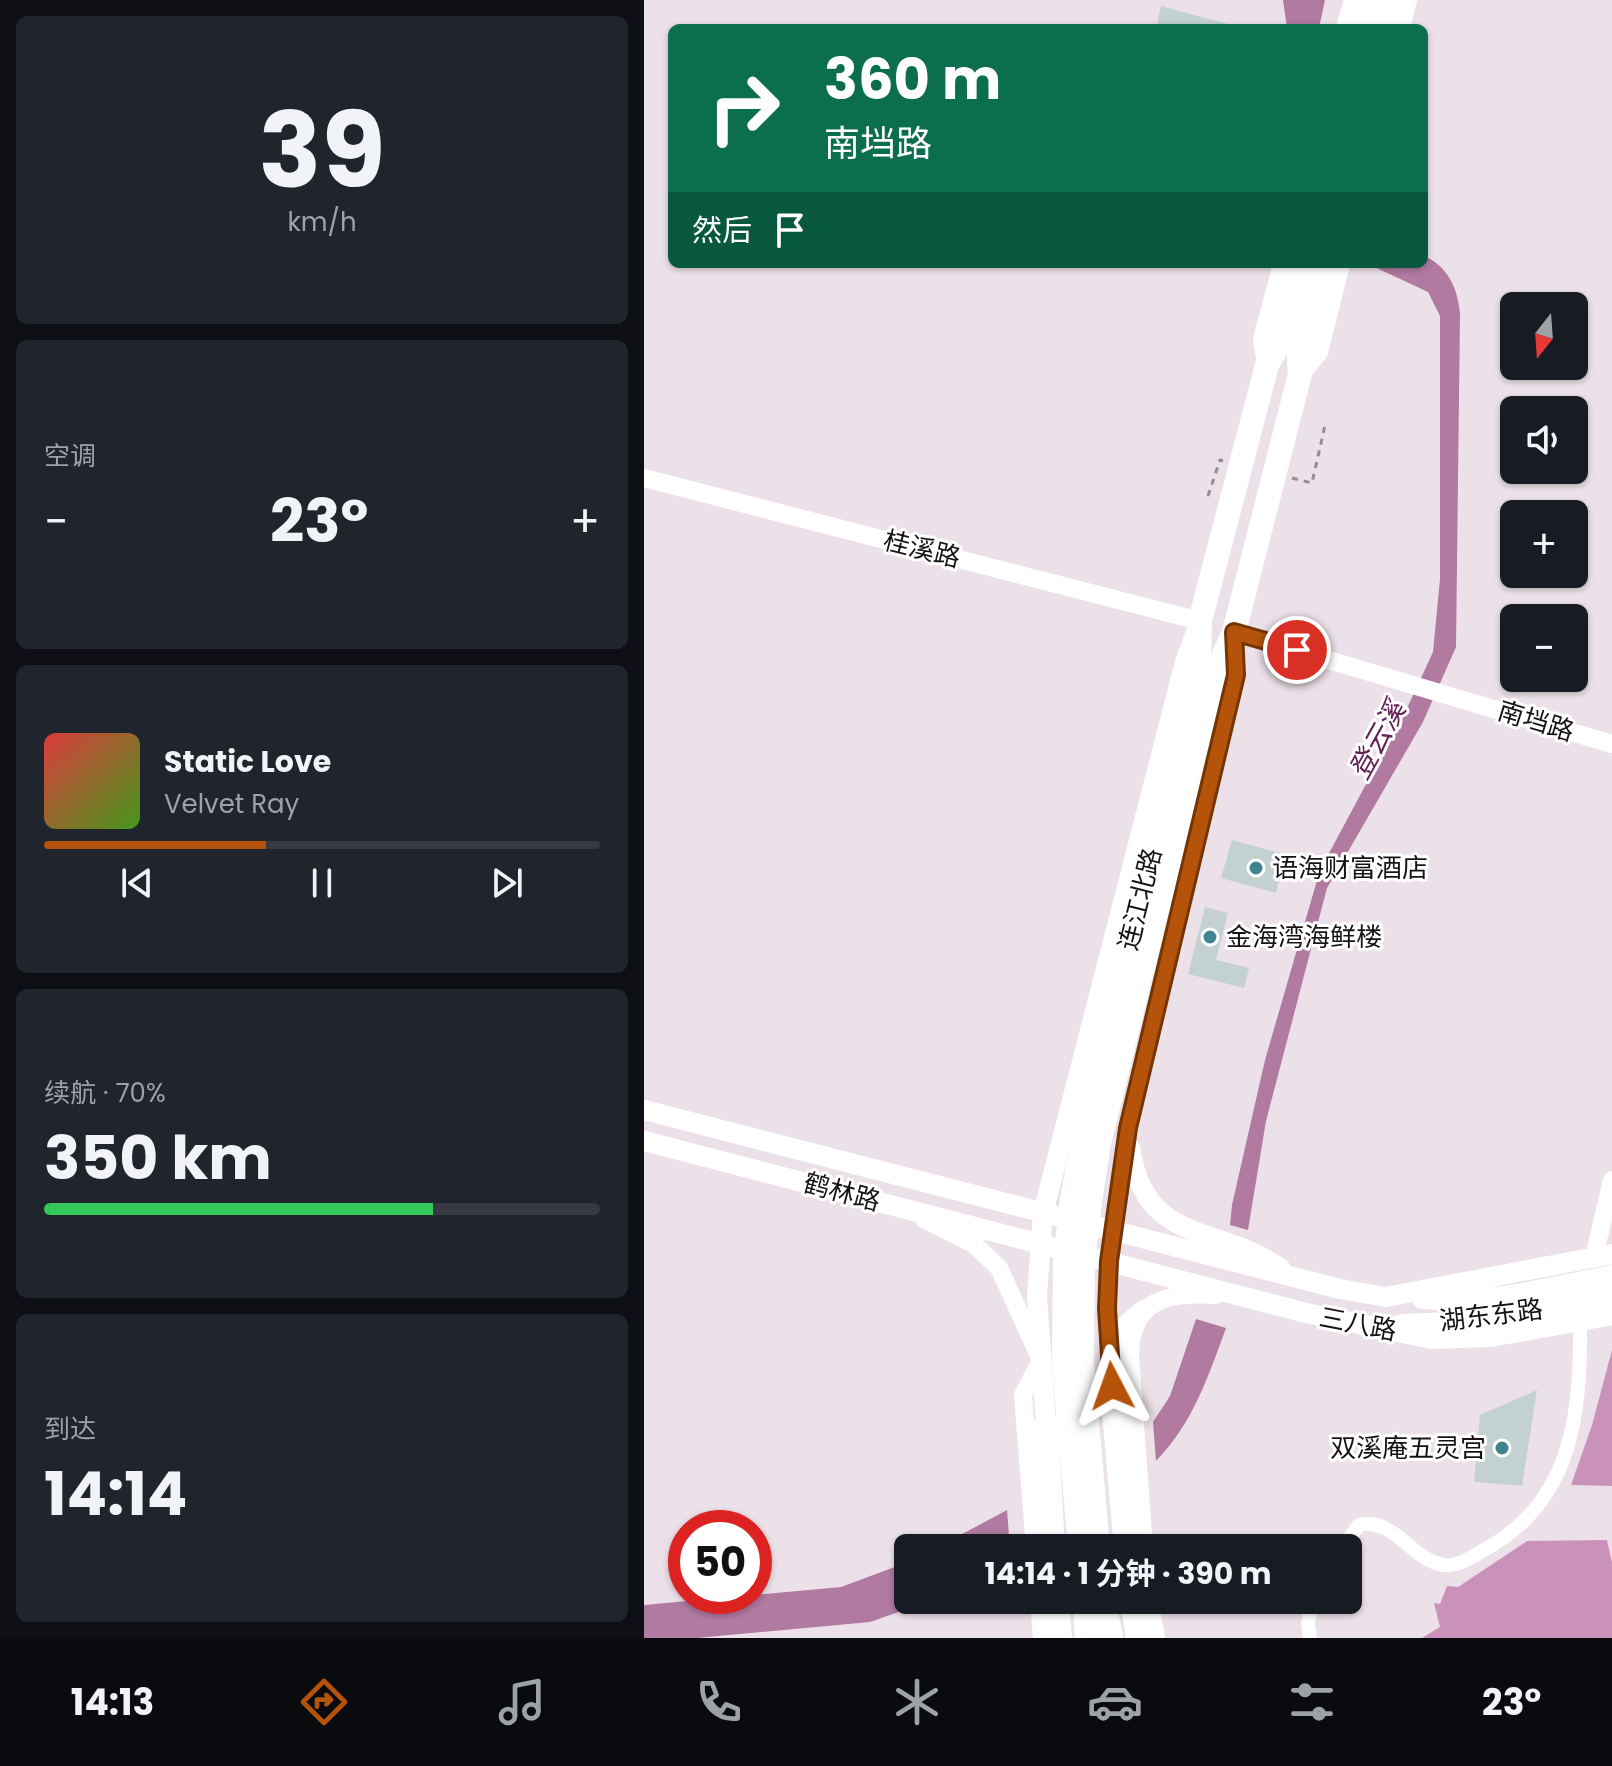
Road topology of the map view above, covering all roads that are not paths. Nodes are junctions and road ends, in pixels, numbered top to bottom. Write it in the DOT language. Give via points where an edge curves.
graph roads {
  1 [pos="1354,0"];
  2 [pos="1370,0"];
  3 [pos="1390,0"];
  4 [pos="1407,0"];
  5 [pos="1347,24"];
  6 [pos="1364,24"];
  7 [pos="1384,24"];
  8 [pos="1401,24"];
  9 [pos="1305,268"];
  10 [pos="1305,268"];
  11 [pos="1339,268"];
  12 [pos="1300,374"];
  13 [pos="644,478"];
  14 [pos="1200,621"];
  15 [pos="1234,632"];
  16 [pos="1196,715"];
  17 [pos="1612,744"];
  18 [pos="644,1110"];
  19 [pos="1128,1128"];
  20 [pos="644,1141"];
  21 [pos="1612,1180"];
  22 [pos="896,1206"];
  23 [pos="1043,1213"];
  24 [pos="1112,1229"];
  25 [pos="1040,1242"];
  26 [pos="1603,1255"];
  27 [pos="1109,1261"];
  28 [pos="1612,1275"];
  29 [pos="1291,1276"];
  30 [pos="1612,1295"];
  31 [pos="1245,1297"];
  32 [pos="1386,1297"];
  33 [pos="1144,1310"];
  34 [pos="1612,1315"];
  35 [pos="1580,1322"];
  36 [pos="1369,1325"];
  37 [pos="1041,1360"];
  38 [pos="1112,1386"];
  39 [pos="1114,1413"];
  40 [pos="1046,1424"];
  41 [pos="1038,1534"];
  42 [pos="1041,1534"];
  43 [pos="1079,1534"];
  44 [pos="1097,1534"];
  45 [pos="1125,1534"];
  46 [pos="1143,1534"];
  47 [pos="1352,1534"];
  48 [pos="1040,1614"];
  49 [pos="1058,1614"];
  50 [pos="1085,1614"];
  51 [pos="1107,1614"];
  52 [pos="1134,1614"];
  53 [pos="1152,1614"];
  54 [pos="1310,1614"];
  55 [pos="1042,1638"];
  56 [pos="1060,1638"];
  57 [pos="1087,1638"];
  58 [pos="1111,1638"];
  59 [pos="1138,1638"];
  60 [pos="1156,1638"];
  61 [pos="1310,1638"];
  1 -- 5 [label="main road"];
  2 -- 6 [label="highway"];
  3 -- 7 [label="highway"];
  4 -- 8 [label="main road"];
  9 -- 12 [label="highway, 连江北路"];
  10 -- 14 [label="highway, 连江北路" via="1281,341 1267,365"];
  11 -- 12 [label="main road" via="1318,352"];
  12 -- 15 [label="highway, 连江北路"];
  13 -- 14 [label="street, 桂溪路"];
  14 -- 16 [label="highway, 连江北路"];
  14 -- 23 [label="main road"];
  15 -- 16 [label="highway, 连江北路"];
  15 -- 17 [label="street, 南垱路"];
  15 -- 19 [label="main road" via="1236,675"];
  16 -- 43 [label="highway, 连江北路" via="1095,1081 1072,1198 1065,1259 1064,1364"];
  16 -- 44 [label="highway, 连江北路" via="1090,1202 1083,1261 1082,1363"];
  18 -- 23 [label="main road, 三八路"];
  19 -- 24 [label="main road"];
  19 -- 29 [label="main road" via="1141,1187 1167,1219 1184,1231 1258,1252"];
  20 -- 22 [label="main road, 鹤林路"];
  21 -- 26 [label="street"];
  22 -- 25 [label="main road, 鹤林路"];
  22 -- 37 [label="street" via="987,1255 1004,1277"];
  23 -- 24 [label="main road, 三八路"];
  23 -- 25 [label="main road"];
  24 -- 27 [label="main road"];
  24 -- 29 [label="main road, 三八路"];
  25 -- 27 [label="main road, 鹤林路"];
  25 -- 37 [label="main road"];
  26 -- 32 [label="main road, 三八路"];
  27 -- 31 [label="main road, 三八路"];
  27 -- 38 [label="main road"];
  28 -- 32 [label="main road, 湖东东路" via="1479,1300"];
  29 -- 32 [label="main road, 三八路"];
  30 -- 36 [label="main road, 湖东东路" via="1475,1321"];
  31 -- 33 [label="street" via="1179,1295"];
  31 -- 36 [label="main road, 三八路"];
  33 -- 38 [label="main road" via="1127,1324 1117,1347"];
  33 -- 46 [label="street" via="1130,1341"];
  34 -- 35 [label="main road, 三八路"];
  35 -- 36 [label="main road, 三八路" via="1459,1339 1432,1339"];
  35 -- 47 [label="street" via="1579,1384 1569,1444 1551,1488 1528,1521 1506,1539 1453,1565 1432,1561 1375,1524 1359,1525"];
  37 -- 40 [label="main road"];
  37 -- 41 [label="street" via="1023,1395"];
  38 -- 39 [label="main road"];
  39 -- 45 [label="highway"];
  40 -- 42 [label="highway"];
  48 -- 55 [label="street"];
  49 -- 56 [label="highway"];
  50 -- 57 [label="highway"];
  51 -- 58 [label="highway"];
  52 -- 59 [label="highway"];
  53 -- 60 [label="street"];
  54 -- 61 [label="street"];
}
